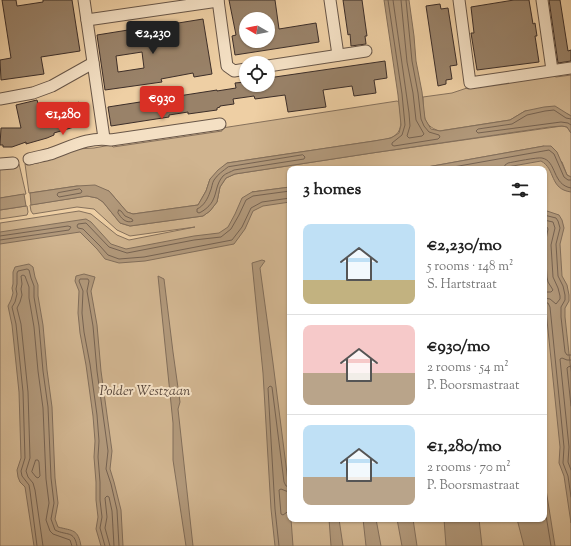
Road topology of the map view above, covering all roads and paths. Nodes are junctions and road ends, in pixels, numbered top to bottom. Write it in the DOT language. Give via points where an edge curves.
graph roads {
  1 [pos="84,0"];
  2 [pos="218,0"];
  3 [pos="330,0"];
  4 [pos="459,0"];
  5 [pos="542,0"];
  6 [pos="87,20"];
  7 [pos="366,51"];
  8 [pos="338,55"];
  9 [pos="93,63"];
  10 [pos="275,65"];
  11 [pos="571,68"];
  12 [pos="239,70"];
  13 [pos="552,70"];
  14 [pos="0,100"];
  15 [pos="220,124"];
  16 [pos="104,138"];
  17 [pos="29,159"];
  18 [pos="13,163"];
  19 [pos="0,164"];
  1 -- 6 [label="street"];
  2 -- 6 [label="street"];
  2 -- 12 [label="street" via="227,66 234,71"];
  3 -- 8 [label="street"];
  4 -- 13 [label="street" via="470,82"];
  5 -- 13 [label="street"];
  6 -- 9 [label="street"];
  7 -- 8 [label="street"];
  8 -- 10 [label="street"];
  9 -- 14 [label="street" via="52,86"];
  9 -- 16 [label="street"];
  11 -- 13 [label="street"];
  15 -- 16 [label="street" via="112,140"];
  16 -- 17 [label="street" via="78,143"];
  18 -- 19 [label="street"];
}
